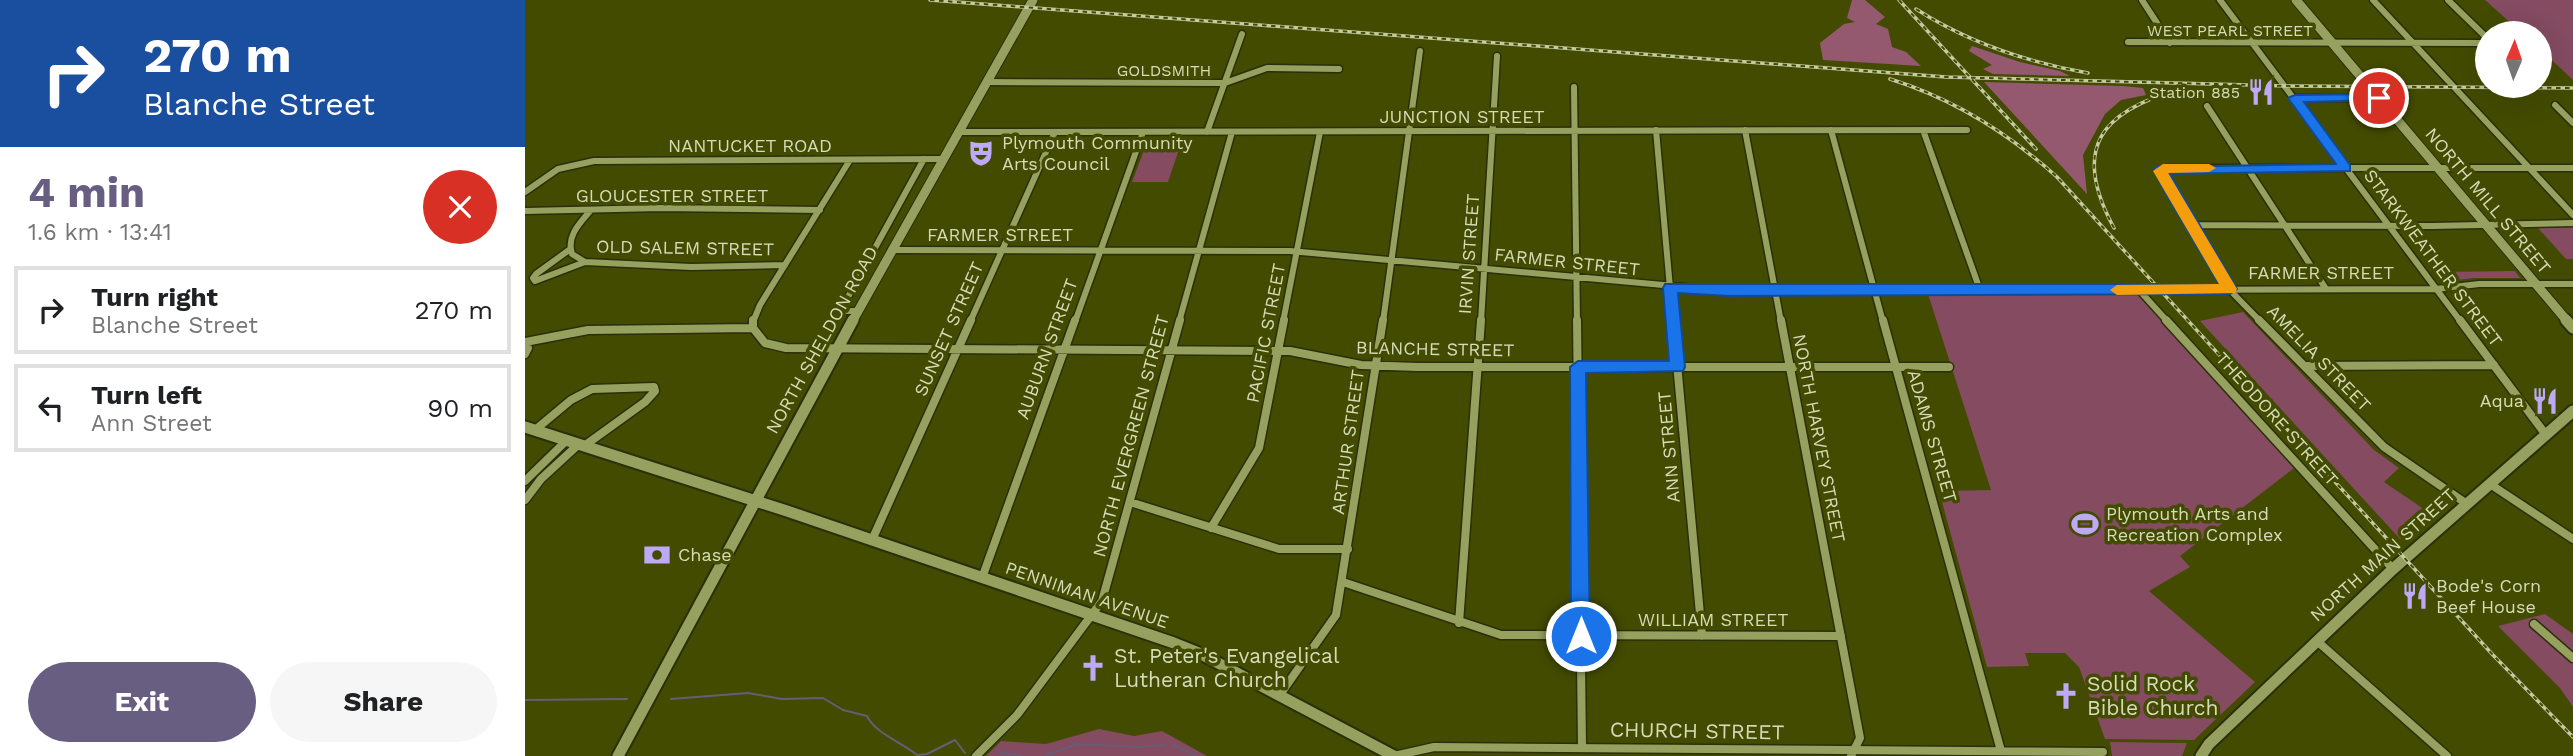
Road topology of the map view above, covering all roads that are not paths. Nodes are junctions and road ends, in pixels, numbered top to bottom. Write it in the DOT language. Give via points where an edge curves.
graph roads {
  1 [pos="2142,0"];
  2 [pos="2220,0"];
  3 [pos="2296,0"];
  4 [pos="2373,0"];
  5 [pos="2448,0"];
  6 [pos="1033,1"];
  7 [pos="2475,28"];
  8 [pos="1242,34"];
  9 [pos="2475,41"];
  10 [pos="2128,42"];
  11 [pos="2171,43"];
  12 [pos="2253,43"];
  13 [pos="2332,43"];
  14 [pos="2413,43"];
  15 [pos="1420,51"];
  16 [pos="1497,55"];
  17 [pos="1339,69"];
  18 [pos="986,82"];
  19 [pos="1225,83"];
  20 [pos="1574,87"];
  21 [pos="2295,98"];
  22 [pos="2379,98"];
  23 [pos="2555,105"];
  24 [pos="2207,106"];
  25 [pos="2573,123"];
  26 [pos="1745,130"];
  27 [pos="1831,130"];
  28 [pos="1923,130"];
  29 [pos="1967,130"];
  30 [pos="1575,131"];
  31 [pos="1656,131"];
  32 [pos="958,132"];
  33 [pos="1055,132"];
  34 [pos="1143,132"];
  35 [pos="1207,132"];
  36 [pos="1232,132"];
  37 [pos="1320,132"];
  38 [pos="1408,132"];
  39 [pos="1491,132"];
  40 [pos="924,159"];
  41 [pos="942,159"];
  42 [pos="850,160"];
  43 [pos="2246,168"];
  44 [pos="2345,168"];
  45 [pos="2437,168"];
  46 [pos="2529,168"];
  47 [pos="2573,168"];
  48 [pos="525,192"];
  49 [pos="591,210"];
  50 [pos="820,210"];
  51 [pos="525,211"];
  52 [pos="2573,215"];
  53 [pos="2573,222"];
  54 [pos="2387,223"];
  55 [pos="2284,224"];
  56 [pos="2484,224"];
  57 [pos="2190,225"];
  58 [pos="569,250"];
  59 [pos="891,250"];
  60 [pos="1002,250"];
  61 [pos="1100,251"];
  62 [pos="1198,251"];
  63 [pos="1297,251"];
  64 [pos="1392,260"];
  65 [pos="585,262"];
  66 [pos="785,265"];
  67 [pos="1485,270"];
  68 [pos="1577,279"];
  69 [pos="2535,284"];
  70 [pos="2573,284"];
  71 [pos="1670,288"];
  72 [pos="2230,289"];
  73 [pos="2326,289"];
  74 [pos="2436,289"];
  75 [pos="1776,290"];
  76 [pos="1875,290"];
  77 [pos="1980,290"];
  78 [pos="2139,290"];
  79 [pos="857,311"];
  80 [pos="753,328"];
  81 [pos="2573,328"];
  82 [pos="525,343"];
  83 [pos="838,348"];
  84 [pos="957,349"];
  85 [pos="1064,349"];
  86 [pos="1171,350"];
  87 [pos="1278,351"];
  88 [pos="525,354"];
  89 [pos="2494,365"];
  90 [pos="1375,366"];
  91 [pos="1476,366"];
  92 [pos="1896,366"];
  93 [pos="2305,366"];
  94 [pos="1578,367"];
  95 [pos="1677,367"];
  96 [pos="1790,367"];
  97 [pos="1949,367"];
  98 [pos="2573,411"];
  99 [pos="530,428"];
  100 [pos="2546,435"];
  101 [pos="567,440"];
  102 [pos="584,446"];
  103 [pos="525,481"];
  104 [pos="2490,484"];
  105 [pos="526,498"];
  106 [pos="754,501"];
  107 [pos="1130,502"];
  108 [pos="2467,503"];
  109 [pos="1211,528"];
  110 [pos="2573,539"];
  111 [pos="871,540"];
  112 [pos="1348,549"];
  113 [pos="2393,569"];
  114 [pos="982,578"];
  115 [pos="1343,582"];
  116 [pos="1093,615"];
  117 [pos="1459,623"];
  118 [pos="2534,624"];
  119 [pos="1581,636"];
  120 [pos="1702,636"];
  121 [pos="1841,636"];
  122 [pos="2316,640"];
  123 [pos="2573,658"];
  124 [pos="1279,695"];
  125 [pos="1582,747"];
  126 [pos="2103,752"];
  127 [pos="1852,753"];
  128 [pos="977,754"];
  129 [pos="2003,754"];
  130 [pos="2073,754"];
  131 [pos="618,756"];
  132 [pos="1394,756"];
  133 [pos="2016,756"];
  134 [pos="2201,756"];
  135 [pos="2448,756"];
  1 -- 11 [label="street"];
  2 -- 12 [label="street, STARKWEATHER STREET"];
  3 -- 13 [label="main road, NORTH MILL STREET"];
  4 -- 14 [label="street"];
  5 -- 7 [label="street"];
  6 -- 18 [label="main road, NORTH SHELDON ROAD"];
  8 -- 19 [label="street"];
  9 -- 14 [label="street, WEST PEARL STREET"];
  10 -- 11 [label="street, WEST PEARL STREET"];
  11 -- 12 [label="street, WEST PEARL STREET"];
  12 -- 13 [label="street, WEST PEARL STREET"];
  12 -- 21 [label="street, STARKWEATHER STREET"];
  13 -- 14 [label="street, WEST PEARL STREET"];
  13 -- 22 [label="main road, NORTH MILL STREET"];
  14 -- 46 [label="street"];
  15 -- 38 [label="street, ARTHUR STREET"];
  16 -- 39 [label="street, IRVIN STREET"];
  17 -- 19 [label="street, GOLDSMITH" via="1267,68"];
  18 -- 19 [label="street, GOLDSMITH"];
  18 -- 32 [label="main road, NORTH SHELDON ROAD"];
  19 -- 35 [label="street"];
  20 -- 30 [label="street"];
  21 -- 22 [label="street"];
  21 -- 44 [label="street, STARKWEATHER STREET"];
  22 -- 45 [label="main road, NORTH MILL STREET"];
  23 -- 25 [label="street"];
  24 -- 43 [label="street"];
  26 -- 27 [label="street, JUNCTION STREET"];
  26 -- 31 [label="street, JUNCTION STREET"];
  26 -- 75 [label="street, NORTH HARVEY STREET"];
  27 -- 28 [label="street, JUNCTION STREET"];
  27 -- 76 [label="street, ADAMS STREET"];
  28 -- 29 [label="street, JUNCTION STREET"];
  28 -- 77 [label="street"];
  30 -- 31 [label="street, JUNCTION STREET"];
  30 -- 39 [label="street, JUNCTION STREET"];
  30 -- 68 [label="street"];
  31 -- 71 [label="street, ANN STREET"];
  32 -- 33 [label="street, JUNCTION STREET"];
  32 -- 41 [label="main road, NORTH SHELDON ROAD"];
  33 -- 34 [label="street, JUNCTION STREET"];
  33 -- 60 [label="street, SUNSET STREET"];
  34 -- 35 [label="street, JUNCTION STREET"];
  34 -- 61 [label="street, AUBURN STREET"];
  35 -- 36 [label="street, JUNCTION STREET"];
  36 -- 37 [label="street, JUNCTION STREET"];
  36 -- 62 [label="street, NORTH EVERGREEN STREET"];
  37 -- 38 [label="street, JUNCTION STREET"];
  37 -- 63 [label="street, PACIFIC STREET"];
  38 -- 39 [label="street, JUNCTION STREET"];
  38 -- 64 [label="street, ARTHUR STREET"];
  39 -- 67 [label="street, IRVIN STREET"];
  40 -- 41 [label="street, NANTUCKET ROAD"];
  40 -- 42 [label="street, NANTUCKET ROAD"];
  40 -- 79 [label="street" via="843,306 845,311"];
  41 -- 59 [label="main road, NORTH SHELDON ROAD"];
  42 -- 48 [label="street, NANTUCKET ROAD" via="580,162 558,169"];
  42 -- 50 [label="street"];
  43 -- 44 [label="street"];
  43 -- 55 [label="street"];
  43 -- 57 [label="street, AMELIA STREET" via="2161,170"];
  44 -- 45 [label="street"];
  44 -- 54 [label="street, STARKWEATHER STREET"];
  45 -- 46 [label="street"];
  45 -- 56 [label="main road, NORTH MILL STREET"];
  46 -- 47 [label="street"];
  46 -- 52 [label="street"];
  49 -- 50 [label="street, GLOUCESTER STREET"];
  49 -- 51 [label="street, GLOUCESTER STREET"];
  49 -- 58 [label="street, OLD SALEM STREET" via="572,234"];
  50 -- 66 [label="street"];
  53 -- 56 [label="street"];
  54 -- 55 [label="street"];
  54 -- 56 [label="street"];
  54 -- 74 [label="street, STARKWEATHER STREET"];
  55 -- 57 [label="street"];
  55 -- 73 [label="street"];
  56 -- 69 [label="main road, NORTH MILL STREET"];
  57 -- 72 [label="street, AMELIA STREET"];
  58 -- 65 [label="street, OLD SALEM STREET"];
  58 -- 65 [label="street, OLD SALEM STREET" via="536,274 535,281"];
  59 -- 60 [label="street, FARMER STREET"];
  59 -- 79 [label="main road, NORTH SHELDON ROAD"];
  60 -- 61 [label="street, FARMER STREET"];
  60 -- 84 [label="street, SUNSET STREET"];
  61 -- 62 [label="street, FARMER STREET"];
  61 -- 85 [label="street, AUBURN STREET"];
  62 -- 63 [label="street, FARMER STREET"];
  62 -- 86 [label="street, NORTH EVERGREEN STREET"];
  63 -- 64 [label="street, FARMER STREET"];
  63 -- 87 [label="street, PACIFIC STREET"];
  64 -- 67 [label="street, FARMER STREET"];
  64 -- 90 [label="street, ARTHUR STREET"];
  65 -- 66 [label="street, OLD SALEM STREET"];
  66 -- 80 [label="street" via="756,312"];
  67 -- 68 [label="street, FARMER STREET"];
  67 -- 91 [label="street, IRVIN STREET"];
  68 -- 71 [label="street, FARMER STREET"];
  68 -- 94 [label="street"];
  69 -- 70 [label="street, FARMER STREET"];
  69 -- 74 [label="street, FARMER STREET"];
  69 -- 81 [label="main road, NORTH MILL STREET"];
  71 -- 75 [label="street, FARMER STREET"];
  71 -- 95 [label="street, ANN STREET"];
  72 -- 73 [label="street, FARMER STREET"];
  72 -- 78 [label="street, FARMER STREET"];
  72 -- 93 [label="street, AMELIA STREET"];
  73 -- 74 [label="street, FARMER STREET"];
  74 -- 89 [label="street, STARKWEATHER STREET"];
  75 -- 76 [label="street, FARMER STREET"];
  75 -- 96 [label="street, NORTH HARVEY STREET"];
  76 -- 77 [label="street, FARMER STREET"];
  76 -- 92 [label="street, ADAMS STREET"];
  77 -- 78 [label="street, FARMER STREET"];
  78 -- 113 [label="street, THEODORE STREET"];
  79 -- 83 [label="main road, NORTH SHELDON ROAD"];
  80 -- 82 [label="street" via="588,330"];
  80 -- 83 [label="street, BLANCHE STREET" via="759,339 774,346"];
  82 -- 88 [label="street"];
  83 -- 84 [label="street, BLANCHE STREET"];
  83 -- 106 [label="main road, NORTH SHELDON ROAD"];
  84 -- 85 [label="street, BLANCHE STREET"];
  84 -- 111 [label="street, SUNSET STREET"];
  85 -- 86 [label="street, BLANCHE STREET"];
  85 -- 114 [label="street, AUBURN STREET"];
  86 -- 87 [label="street, BLANCHE STREET"];
  86 -- 107 [label="street, NORTH EVERGREEN STREET"];
  87 -- 90 [label="street, BLANCHE STREET"];
  87 -- 109 [label="street, PACIFIC STREET" via="1259,448"];
  89 -- 93 [label="street"];
  89 -- 100 [label="street, STARKWEATHER STREET"];
  90 -- 91 [label="street, BLANCHE STREET"];
  90 -- 112 [label="street, ARTHUR STREET"];
  91 -- 94 [label="street, BLANCHE STREET"];
  91 -- 117 [label="street, IRVIN STREET"];
  92 -- 96 [label="street, BLANCHE STREET"];
  92 -- 97 [label="street, BLANCHE STREET"];
  92 -- 129 [label="street, ADAMS STREET"];
  93 -- 108 [label="street, AMELIA STREET" via="2384,447"];
  94 -- 95 [label="street, BLANCHE STREET"];
  94 -- 119 [label="street"];
  95 -- 96 [label="street, BLANCHE STREET"];
  95 -- 120 [label="street, ANN STREET"];
  96 -- 121 [label="street, NORTH HARVEY STREET"];
  98 -- 100 [label="main road, NORTH MAIN STREET"];
  99 -- 101 [label="main road, PENNIMAN AVENUE"];
  99 -- 102 [label="street" via="592,389 654,387 645,402"];
  100 -- 104 [label="main road, NORTH MAIN STREET"];
  101 -- 102 [label="main road, PENNIMAN AVENUE"];
  101 -- 103 [label="street"];
  102 -- 105 [label="street" via="541,479"];
  102 -- 106 [label="main road, PENNIMAN AVENUE"];
  104 -- 108 [label="main road, NORTH MAIN STREET"];
  104 -- 110 [label="street"];
  106 -- 111 [label="main road, PENNIMAN AVENUE"];
  106 -- 131 [label="main road, NORTH SHELDON ROAD"];
  107 -- 109 [label="street"];
  107 -- 116 [label="street, NORTH EVERGREEN STREET" via="1102,601"];
  108 -- 113 [label="main road, NORTH MAIN STREET"];
  109 -- 112 [label="street" via="1279,549"];
  111 -- 114 [label="main road, PENNIMAN AVENUE"];
  112 -- 115 [label="street, ARTHUR STREET"];
  113 -- 122 [label="main road, NORTH MAIN STREET"];
  114 -- 116 [label="main road, PENNIMAN AVENUE"];
  115 -- 117 [label="street, WILLIAM STREET"];
  115 -- 124 [label="street, ARTHUR STREET" via="1336,615"];
  116 -- 124 [label="main road, PENNIMAN AVENUE" via="1187,648"];
  116 -- 128 [label="street, NORTH EVERGREEN STREET" via="1017,715"];
  117 -- 119 [label="street, WILLIAM STREET" via="1501,635"];
  118 -- 123 [label="street"];
  119 -- 120 [label="street, WILLIAM STREET"];
  119 -- 125 [label="street"];
  120 -- 121 [label="street, WILLIAM STREET"];
  121 -- 127 [label="street, NORTH HARVEY STREET" via="1860,738"];
  122 -- 134 [label="main road, NORTH MAIN STREET"];
  122 -- 135 [label="street"];
  124 -- 132 [label="main road, PENNIMAN AVENUE"];
  125 -- 127 [label="street, CHURCH STREET"];
  125 -- 132 [label="street, CHURCH STREET" via="1434,747"];
  126 -- 130 [label="street, CHURCH STREET"];
  127 -- 129 [label="street, CHURCH STREET"];
  129 -- 130 [label="street, CHURCH STREET"];
  129 -- 133 [label="street, CHURCH STREET"];
}
